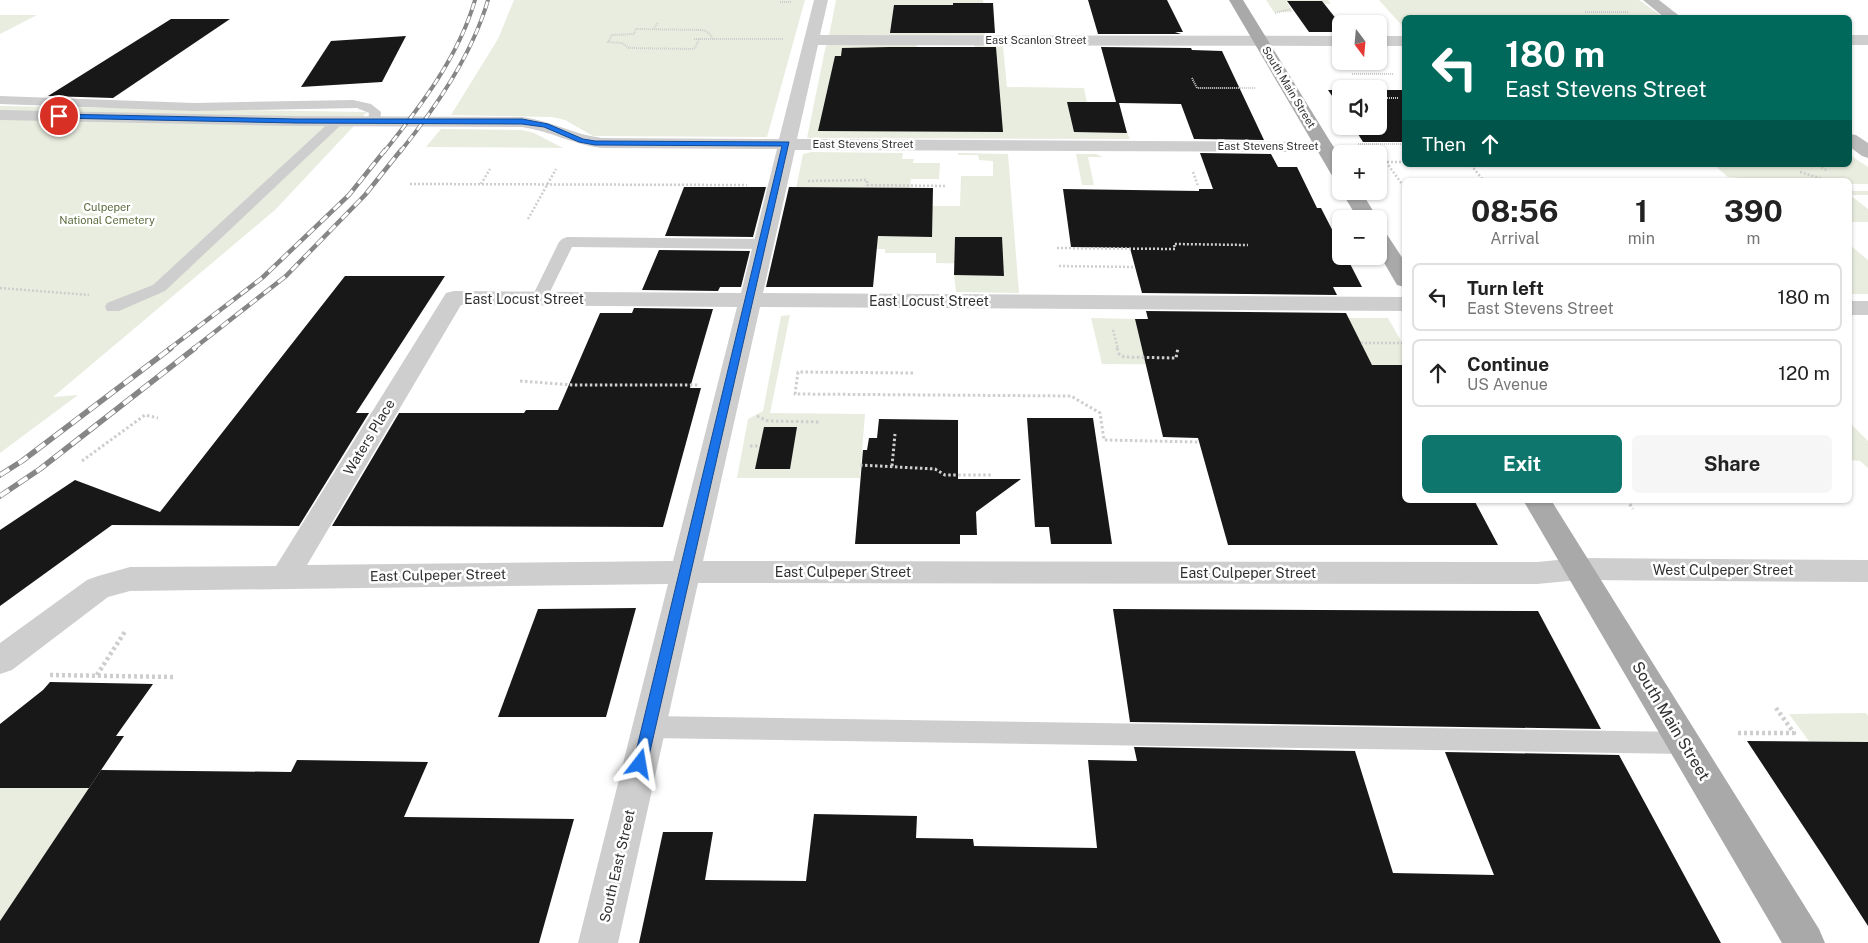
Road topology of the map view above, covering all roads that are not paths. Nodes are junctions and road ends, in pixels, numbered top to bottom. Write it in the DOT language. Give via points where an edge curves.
graph roads {
  1 [pos="820,0"];
  2 [pos="1236,0"];
  3 [pos="1650,0"];
  4 [pos="1671,15"];
  5 [pos="800,39"];
  6 [pos="1852,40"];
  7 [pos="1868,40"];
  8 [pos="1261,41"];
  9 [pos="1332,41"];
  10 [pos="1388,41"];
  11 [pos="1402,41"];
  12 [pos="0,100"];
  13 [pos="0,115"];
  14 [pos="338,121"];
  15 [pos="374,121"];
  16 [pos="1852,140"];
  17 [pos="786,144"];
  18 [pos="1325,146"];
  19 [pos="1868,152"];
  20 [pos="1332,158"];
  21 [pos="763,244"];
  22 [pos="1387,250"];
  23 [pos="1402,275"];
  24 [pos="454,298"];
  25 [pos="539,299"];
  26 [pos="750,300"];
  27 [pos="1402,304"];
  28 [pos="113,308"];
  29 [pos="1852,308"];
  30 [pos="1868,308"];
  31 [pos="1539,503"];
  32 [pos="1579,569"];
  33 [pos="686,572"];
  34 [pos="1866,573"];
  35 [pos="285,576"];
  36 [pos="0,662"];
  37 [pos="649,727"];
  38 [pos="1684,743"];
  39 [pos="598,943"];
  40 [pos="1805,943"];
  1 -- 5 [label="street, South East Street"];
  2 -- 8 [label="main road, South Main Street"];
  3 -- 4 [label="street"];
  5 -- 8 [label="street, East Scanlon Street"];
  5 -- 17 [label="street, South East Street"];
  6 -- 7 [label="street"];
  8 -- 9 [label="street, East Scanlon Street"];
  8 -- 18 [label="main road, South Main Street"];
  10 -- 11 [label="street"];
  12 -- 15 [label="lane" via="203,107 349,104 370,108 375,112"];
  13 -- 14 [label="street, East Stevens Street"];
  14 -- 15 [label="street, East Stevens Street"];
  14 -- 28 [label="lane" via="159,288"];
  15 -- 17 [label="street, East Stevens Street" via="528,122 595,143"];
  16 -- 19 [label="street"];
  17 -- 18 [label="street, East Stevens Street"];
  17 -- 21 [label="street, South East Street"];
  18 -- 20 [label="main road, South Main Street"];
  21 -- 25 [label="lane" via="566,242"];
  21 -- 26 [label="street, South East Street"];
  22 -- 23 [label="main road"];
  24 -- 25 [label="street, East Locust Street"];
  24 -- 35 [label="street, Waters Place"];
  25 -- 26 [label="street, East Locust Street"];
  26 -- 27 [label="street, East Locust Street"];
  26 -- 33 [label="street, South East Street"];
  29 -- 30 [label="street"];
  31 -- 32 [label="main road, South Main Street"];
  32 -- 33 [label="street, East Culpeper Street" via="1537,573"];
  32 -- 34 [label="street, West Culpeper Street"];
  32 -- 38 [label="main road, South Main Street"];
  33 -- 35 [label="street, East Culpeper Street"];
  33 -- 37 [label="street, South East Street"];
  35 -- 36 [label="street, East Culpeper Street" via="147,578 108,584"];
  37 -- 38 [label="lane"];
  37 -- 39 [label="street, South East Street"];
  38 -- 40 [label="main road, South Main Street"];
}
